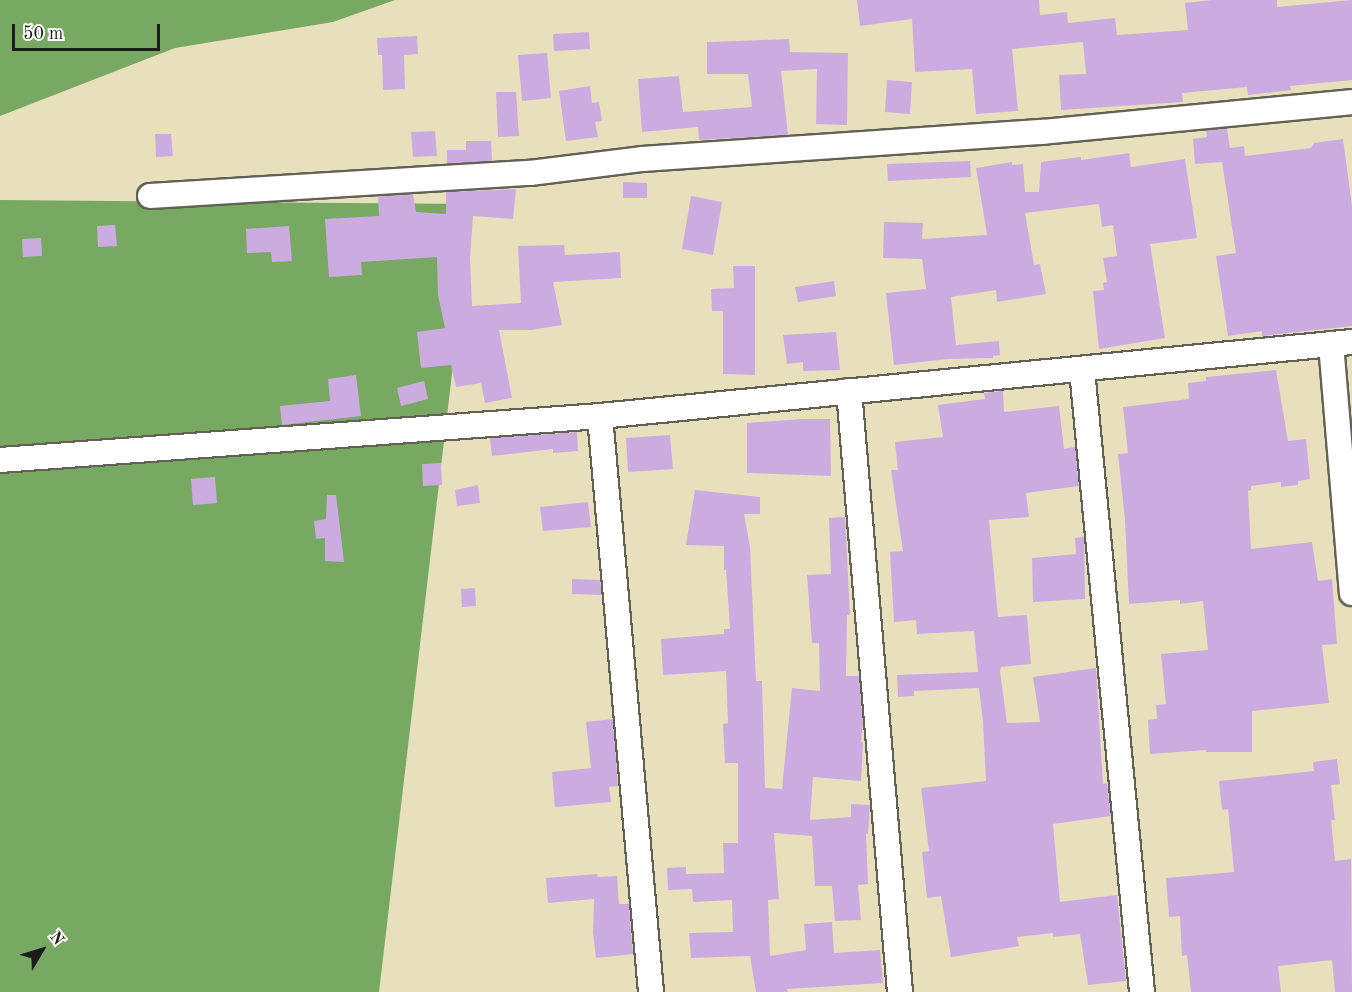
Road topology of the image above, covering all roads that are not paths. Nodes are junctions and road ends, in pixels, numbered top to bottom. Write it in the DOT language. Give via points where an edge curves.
graph roads {
  1 [pos="1352,102"];
  2 [pos="150,196"];
  3 [pos="1342,343"];
  4 [pos="1082,370"];
  5 [pos="849,391"];
  6 [pos="600,416"];
  7 [pos="0,460"];
  8 [pos="1352,593"];
  9 [pos="651,992"];
  10 [pos="900,992"];
  11 [pos="1142,992"];
  1 -- 2 [label="street" via="1042,132 644,159 530,173"];
  3 -- 4 [label="street"];
  3 -- 8 [label="street"];
  4 -- 5 [label="street"];
  4 -- 11 [label="street"];
  5 -- 6 [label="street"];
  5 -- 10 [label="street"];
  6 -- 7 [label="street"];
  6 -- 9 [label="street"];
}
